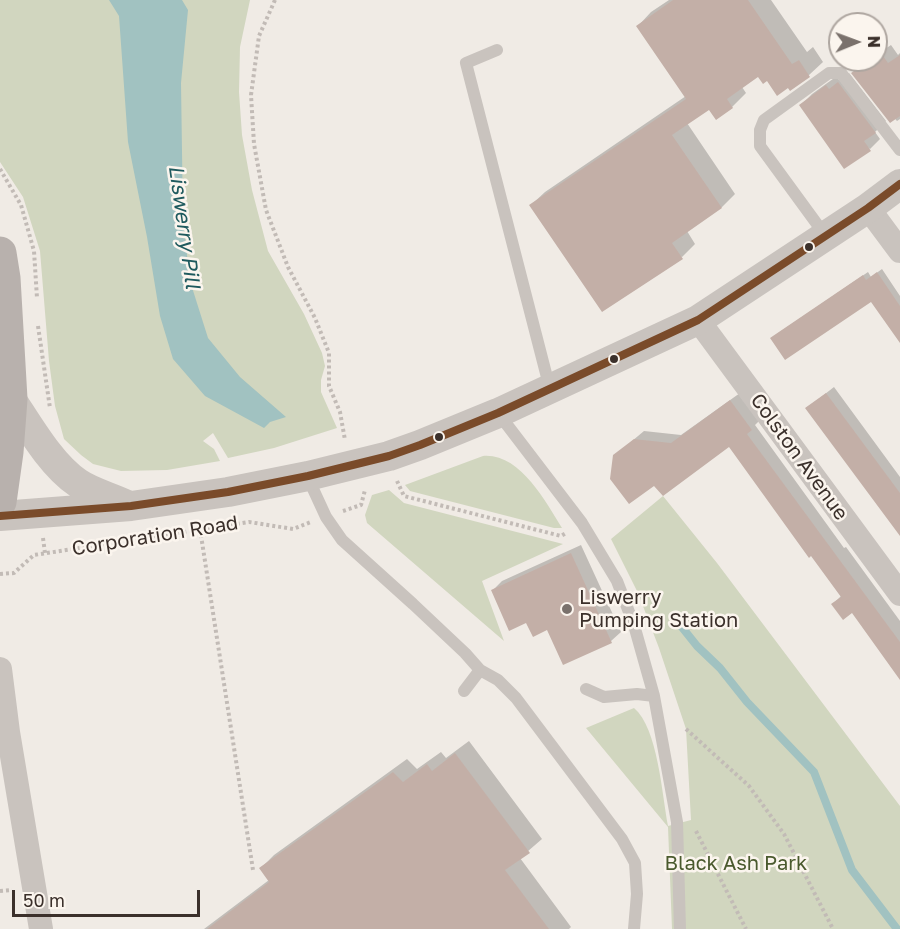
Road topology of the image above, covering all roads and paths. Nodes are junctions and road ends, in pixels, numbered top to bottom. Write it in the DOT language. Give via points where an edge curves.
graph roads {
  1 [pos="275,0"];
  2 [pos="497,50"];
  3 [pos="900,150"];
  4 [pos="900,184"];
  5 [pos="868,208"];
  6 [pos="826,236"];
  7 [pos="900,251"];
  8 [pos="0,253"];
  9 [pos="698,320"];
  10 [pos="550,388"];
  11 [pos="11,399"];
  12 [pos="498,413"];
  13 [pos="345,441"];
  14 [pos="317,474"];
  15 [pos="397,481"];
  16 [pos="0,502"];
  17 [pos="131,506"];
  18 [pos="0,516"];
  19 [pos="582,523"];
  20 [pos="301,526"];
  21 [pos="200,529"];
  22 [pos="44,545"];
  23 [pos="45,553"];
  24 [pos="0,574"];
  25 [pos="900,594"];
  26 [pos="0,669"];
  27 [pos="480,670"];
  28 [pos="586,689"];
  29 [pos="464,691"];
  30 [pos="654,696"];
  31 [pos="686,729"];
  32 [pos="696,830"];
  33 [pos="253,870"];
  34 [pos="41,929"];
  35 [pos="634,929"];
  36 [pos="680,929"];
  37 [pos="746,929"];
  38 [pos="833,929"];
  1 -- 13 [label="path" via="259,36 251,95 254,144 266,210 288,267 329,352 329,386 340,412"];
  2 -- 10 [label="lane" via="466,63"];
  3 -- 6 [label="lane" via="841,73 829,73 764,120 760,146"];
  4 -- 5 [label="street, Corporation Road"];
  5 -- 6 [label="street, Corporation Road"];
  5 -- 7 [label="street"];
  6 -- 9 [label="street, Corporation Road"];
  8 -- 11 [label="main road"];
  9 -- 10 [label="street, Corporation Road"];
  9 -- 25 [label="street, Colston Avenue"];
  10 -- 12 [label="street, Corporation Road"];
  11 -- 16 [label="main road"];
  11 -- 17 [label="street" via="42,445 78,483"];
  12 -- 14 [label="street, Corporation Road" via="420,445"];
  12 -- 19 [label="lane"];
  14 -- 17 [label="street, Corporation Road"];
  14 -- 27 [label="lane" via="326,517 342,540"];
  15 -- 19 [label="path" via="404,496 561,536"];
  17 -- 18 [label="street, Corporation Road"];
  19 -- 30 [label="lane" via="617,580"];
  20 -- 21 [label="path, Corporation Road" via="293,529 249,522"];
  21 -- 23 [label="path, Corporation Road"];
  21 -- 33 [label="path"];
  22 -- 23 [label="path"];
  23 -- 24 [label="path" via="34,555 14,573"];
  26 -- 34 [label="street"];
  27 -- 29 [label="lane"];
  27 -- 35 [label="lane" via="498,680 516,698 622,839 635,863"];
  28 -- 30 [label="lane" via="604,697"];
  30 -- 36 [label="lane" via="677,822"];
  31 -- 38 [label="path" via="749,786 777,824"];
  32 -- 37 [label="path"];
}
